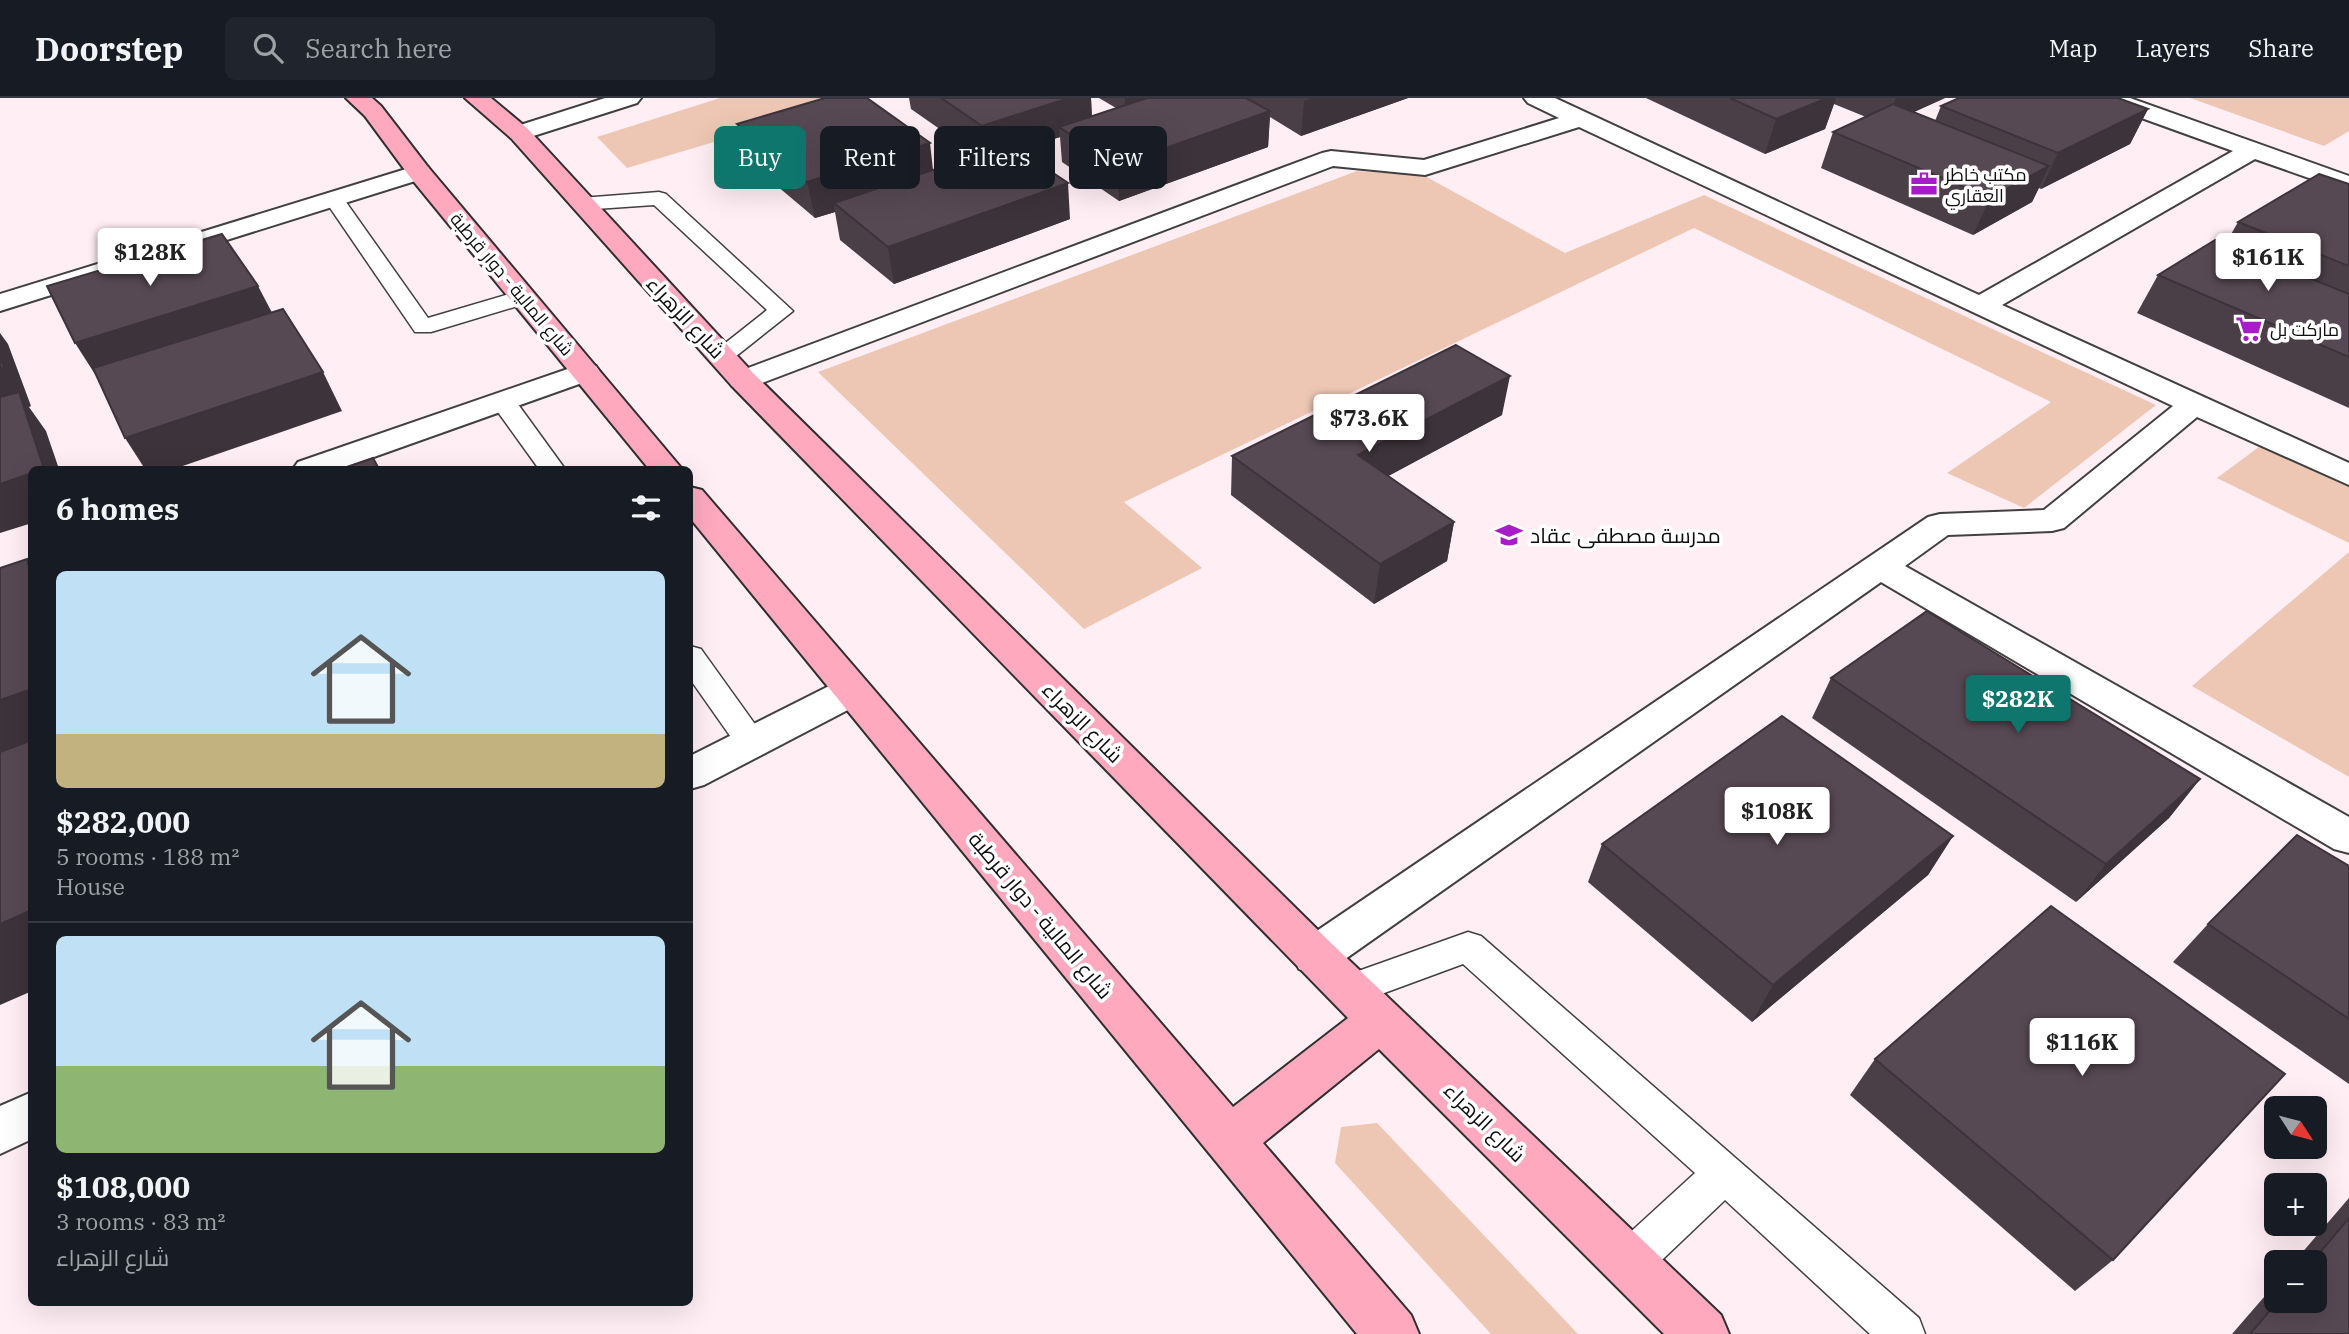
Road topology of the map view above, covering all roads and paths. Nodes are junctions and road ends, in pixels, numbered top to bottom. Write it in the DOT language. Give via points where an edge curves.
graph roads {
  1 [pos="358,98"];
  2 [pos="477,98"];
  3 [pos="629,98"];
  4 [pos="1536,98"];
  5 [pos="2108,98"];
  6 [pos="1580,119"];
  7 [pos="519,133"];
  8 [pos="2252,149"];
  9 [pos="419,172"];
  10 [pos="2349,184"];
  11 [pos="334,199"];
  12 [pos="581,204"];
  13 [pos="523,297"];
  14 [pos="0,303"];
  15 [pos="1980,306"];
  16 [pos="732,368"];
  17 [pos="585,372"];
  18 [pos="503,401"];
  19 [pos="2194,404"];
  20 [pos="318,466"];
  21 [pos="550,466"];
  22 [pos="663,466"];
  23 [pos="2349,475"];
  24 [pos="693,501"];
  25 [pos="1881,567"];
  26 [pos="693,661"];
  27 [pos="852,691"];
  28 [pos="751,742"];
  29 [pos="693,772"];
  30 [pos="2349,837"];
  31 [pos="1315,956"];
  32 [pos="1365,1005"];
  33 [pos="28,1116"];
  34 [pos="0,1131"];
  35 [pos="1229,1140"];
  36 [pos="1725,1173"];
  37 [pos="1628,1263"];
  38 [pos="1392,1334"];
  39 [pos="1702,1334"];
  40 [pos="1903,1334"];
  1 -- 9 [label="main road, شارع المالية - دوار قرطبة"];
  2 -- 7 [label="main road, شارع الزهراء"];
  3 -- 7 [label="street"];
  4 -- 6 [label="street"];
  5 -- 8 [label="street"];
  6 -- 15 [label="street"];
  6 -- 16 [label="street" via="1425,168 1331,158"];
  7 -- 12 [label="main road, شارع الزهراء"];
  8 -- 10 [label="street"];
  8 -- 15 [label="street"];
  9 -- 11 [label="street"];
  9 -- 13 [label="main road, شارع المالية - دوار قرطبة"];
  11 -- 13 [label="lane" via="423,327"];
  11 -- 14 [label="street"];
  12 -- 16 [label="main road, شارع الزهراء"];
  12 -- 16 [label="lane" via="659,198 781,311"];
  13 -- 17 [label="main road, شارع المالية - دوار قرطبة"];
  15 -- 19 [label="street"];
  16 -- 31 [label="main road, شارع الزهراء"];
  17 -- 18 [label="street"];
  17 -- 22 [label="main road, شارع المالية - دوار قرطبة"];
  18 -- 20 [label="street"];
  18 -- 21 [label="lane"];
  19 -- 23 [label="street"];
  19 -- 25 [label="street" via="2052,520 1940,524"];
  24 -- 27 [label="main road, شارع المالية - دوار قرطبة"];
  25 -- 30 [label="street"];
  25 -- 31 [label="street"];
  26 -- 28 [label="lane"];
  27 -- 28 [label="street"];
  27 -- 35 [label="main road, شارع المالية - دوار قرطبة"];
  28 -- 29 [label="street"];
  31 -- 32 [label="main road, شارع الزهراء"];
  32 -- 35 [label="main road"];
  32 -- 36 [label="lane" via="1468,947"];
  32 -- 37 [label="main road, شارع الزهراء"];
  33 -- 34 [label="street"];
  35 -- 38 [label="main road, شارع المالية - دوار قرطبة"];
  36 -- 37 [label="lane"];
  36 -- 40 [label="lane"];
  37 -- 39 [label="main road, شارع الزهراء"];
}
